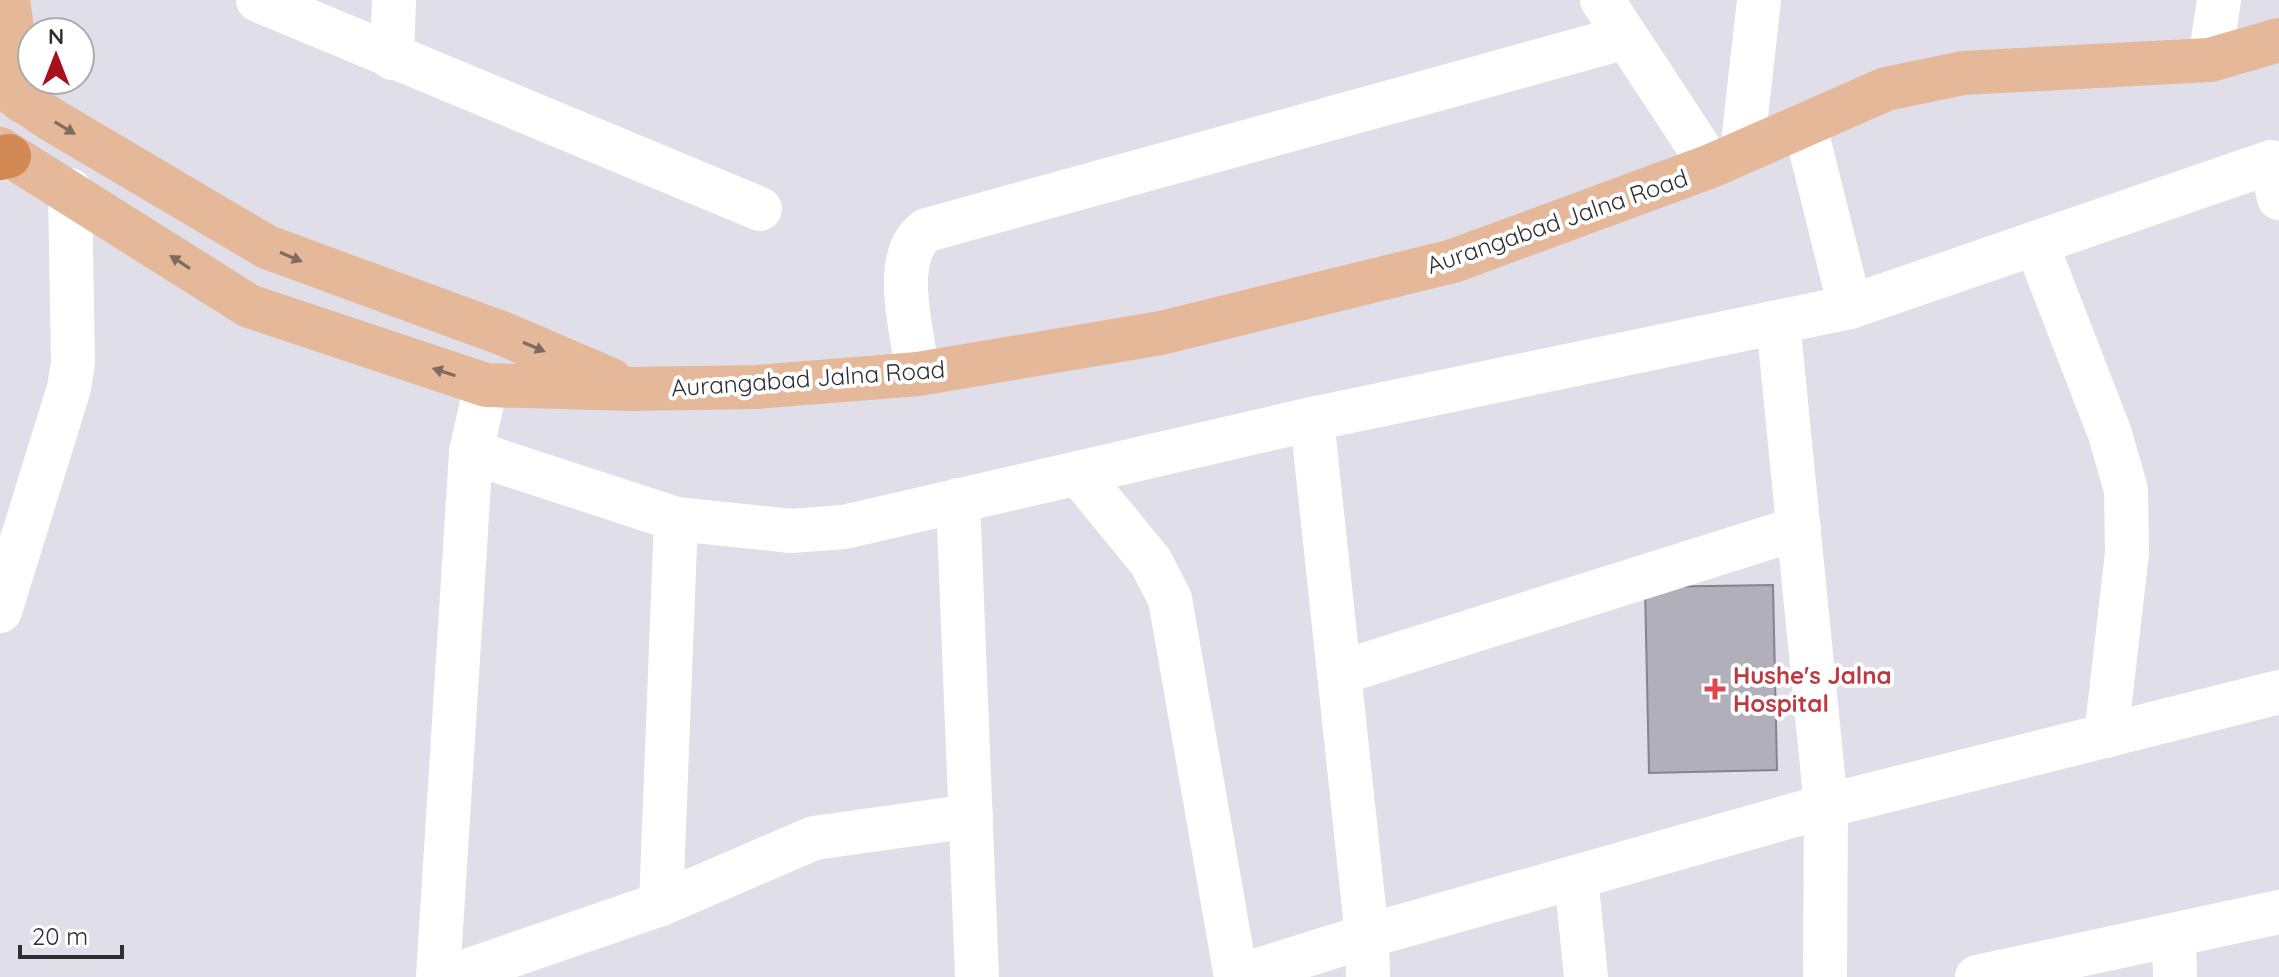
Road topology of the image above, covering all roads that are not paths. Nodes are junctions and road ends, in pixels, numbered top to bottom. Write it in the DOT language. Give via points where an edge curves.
graph roads {
  1 [pos="8,0"];
  2 [pos="258,0"];
  3 [pos="394,0"];
  4 [pos="1602,0"];
  5 [pos="1759,0"];
  6 [pos="2219,0"];
  7 [pos="1626,37"];
  8 [pos="2279,40"];
  9 [pos="392,58"];
  10 [pos="2210,60"];
  11 [pos="11,93"];
  12 [pos="1805,126"];
  13 [pos="3,154"];
  14 [pos="1726,159"];
  15 [pos="2276,173"];
  16 [pos="70,190"];
  17 [pos="760,209"];
  18 [pos="2036,243"];
  19 [pos="1850,307"];
  20 [pos="1778,322"];
  21 [pos="918,374"];
  22 [pos="486,385"];
  23 [pos="632,389"];
  24 [pos="1312,419"];
  25 [pos="471,452"];
  26 [pos="1078,473"];
  27 [pos="958,500"];
  28 [pos="676,519"];
  29 [pos="1799,528"];
  30 [pos="0,611"];
  31 [pos="1339,673"];
  32 [pos="2279,692"];
  33 [pos="2106,736"];
  34 [pos="1826,806"];
  35 [pos="971,816"];
  36 [pos="1576,877"];
  37 [pos="661,904"];
  38 [pos="2279,912"];
  39 [pos="2174,956"];
  40 [pos="1367,957"];
  41 [pos="1988,976"];
  42 [pos="438,977"];
  43 [pos="449,977"];
  44 [pos="977,977"];
  45 [pos="1236,977"];
  46 [pos="1586,977"];
  47 [pos="1825,977"];
  1 -- 11 [label="main road"];
  2 -- 9 [label="street"];
  3 -- 9 [label="street"];
  4 -- 7 [label="street"];
  5 -- 14 [label="street"];
  6 -- 10 [label="street"];
  7 -- 14 [label="street"];
  7 -- 21 [label="street" via="927,230 912,245 905,271"];
  8 -- 10 [label="main road, Aurangabad Jalna Road"];
  9 -- 17 [label="street"];
  10 -- 12 [label="main road, Aurangabad Jalna Road" via="1963,73 1886,89"];
  11 -- 23 [label="main road, Aurangabad Jalna Road, one-way" via="267,247 504,334"];
  12 -- 14 [label="main road, Aurangabad Jalna Road"];
  12 -- 19 [label="street"];
  13 -- 16 [label="main road, Aurangabad Jalna Road"];
  14 -- 21 [label="main road, Aurangabad Jalna Road" via="1453,261 1161,333"];
  15 -- 18 [label="street"];
  22 -- 16 [label="main road, Aurangabad Jalna Road, one-way" via="249,306"];
  16 -- 30 [label="street" via="69,388"];
  18 -- 19 [label="street"];
  18 -- 33 [label="street" via="2110,434 2126,490 2127,553"];
  19 -- 20 [label="street"];
  20 -- 24 [label="street"];
  20 -- 29 [label="street"];
  21 -- 23 [label="main road, Aurangabad Jalna Road" via="756,387"];
  22 -- 23 [label="main road, Aurangabad Jalna Road"];
  22 -- 25 [label="street"];
  24 -- 26 [label="street"];
  24 -- 31 [label="street"];
  25 -- 28 [label="street"];
  25 -- 42 [label="street"];
  26 -- 27 [label="street"];
  26 -- 45 [label="street" via="1151,562 1170,599"];
  27 -- 28 [label="street" via="824,531"];
  27 -- 35 [label="street"];
  28 -- 37 [label="street"];
  29 -- 31 [label="street"];
  29 -- 34 [label="street"];
  31 -- 40 [label="street"];
  32 -- 33 [label="street"];
  33 -- 34 [label="street"];
  34 -- 36 [label="street"];
  34 -- 47 [label="street"];
  35 -- 37 [label="street" via="814,838"];
  35 -- 44 [label="street"];
  36 -- 40 [label="street"];
  36 -- 46 [label="street"];
  37 -- 43 [label="street"];
  38 -- 39 [label="street"];
  39 -- 41 [label="street"];
  40 -- 45 [label="street"];
}
